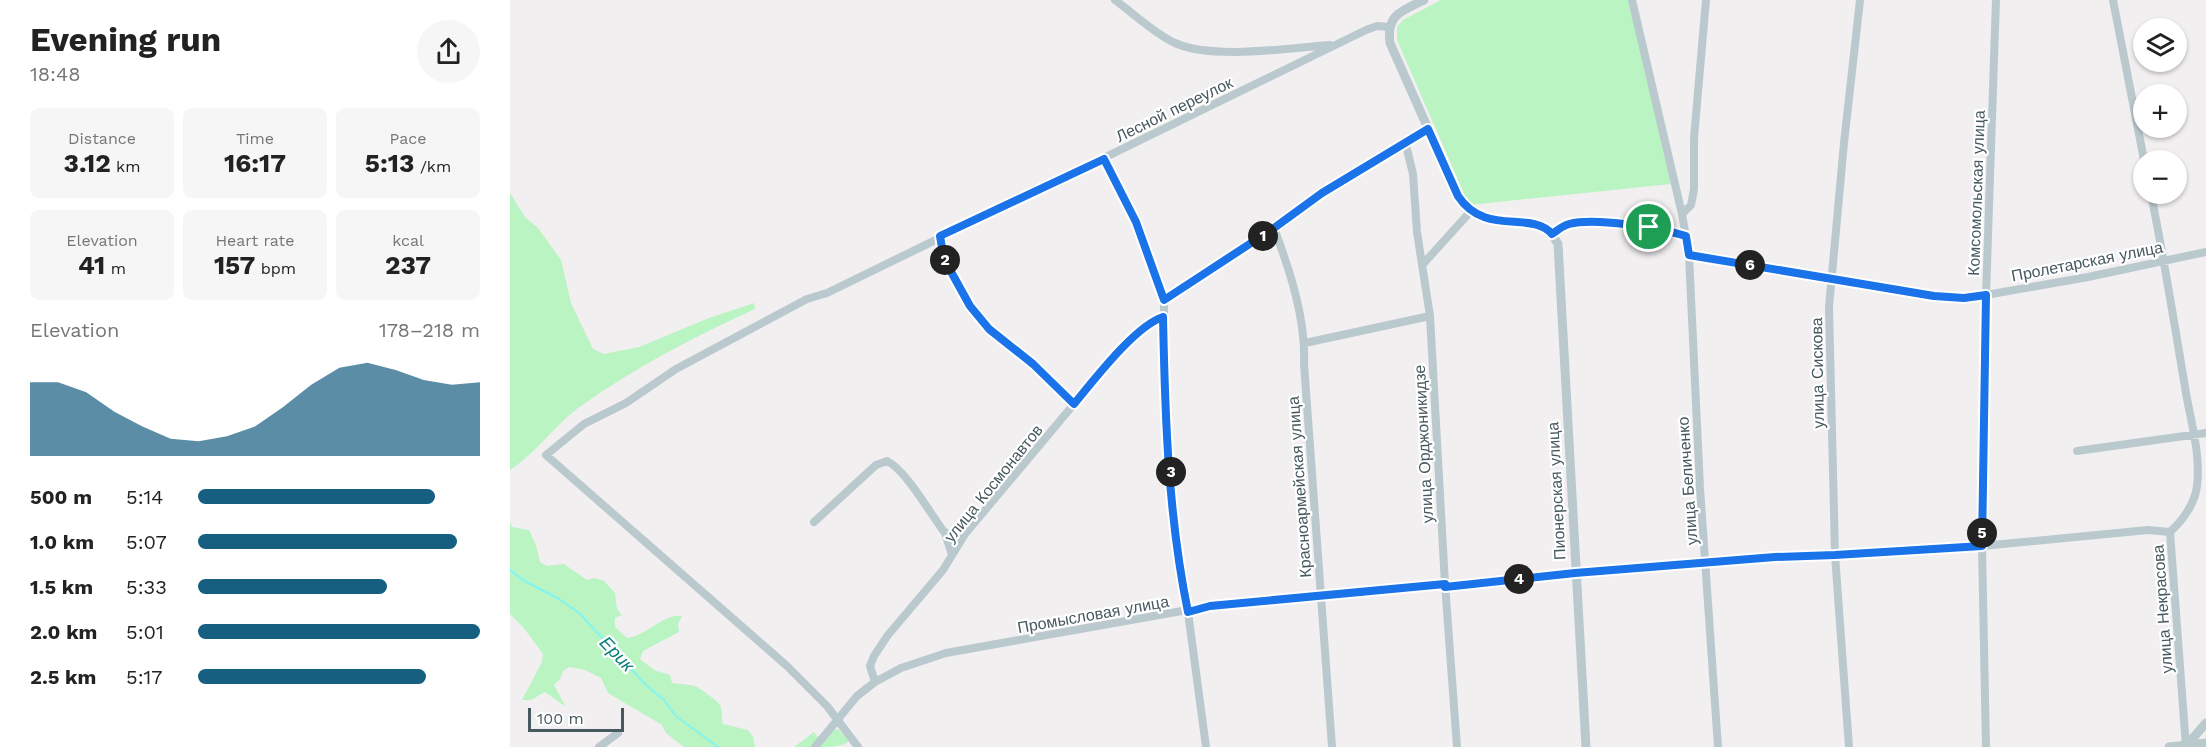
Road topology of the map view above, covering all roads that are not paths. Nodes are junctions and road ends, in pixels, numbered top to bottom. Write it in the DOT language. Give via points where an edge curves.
graph roads {
  1 [pos="1115,0"];
  2 [pos="1424,0"];
  3 [pos="1632,0"];
  4 [pos="1707,0"];
  5 [pos="1860,0"];
  6 [pos="1996,0"];
  7 [pos="2113,0"];
  8 [pos="1389,27"];
  9 [pos="1335,45"];
  10 [pos="1428,129"];
  11 [pos="1406,141"];
  12 [pos="2142,150"];
  13 [pos="1104,159"];
  14 [pos="2153,204"];
  15 [pos="1471,211"];
  16 [pos="1682,214"];
  17 [pos="1274,228"];
  18 [pos="1552,234"];
  19 [pos="940,236"];
  20 [pos="1686,236"];
  21 [pos="2206,252"];
  22 [pos="1689,255"];
  23 [pos="2165,262"];
  24 [pos="1423,264"];
  25 [pos="1831,278"];
  26 [pos="1986,295"];
  27 [pos="1164,300"];
  28 [pos="1430,316"];
  29 [pos="1163,317"];
  30 [pos="1305,343"];
  31 [pos="1074,404"];
  32 [pos="2206,433"];
  33 [pos="2194,434"];
  34 [pos="2077,451"];
  35 [pos="814,522"];
  36 [pos="2170,532"];
  37 [pos="945,533"];
  38 [pos="965,534"];
  39 [pos="1982,546"];
  40 [pos="952,555"];
  41 [pos="1835,555"];
  42 [pos="1707,563"];
  43 [pos="1575,573"];
  44 [pos="1445,586"];
  45 [pos="1320,595"];
  46 [pos="1188,612"];
  47 [pos="876,682"];
  48 [pos="837,720"];
  49 [pos="2206,723"];
  50 [pos="618,733"];
  51 [pos="2206,743"];
  52 [pos="599,747"];
  53 [pos="815,747"];
  54 [pos="858,747"];
  55 [pos="1206,747"];
  56 [pos="1332,747"];
  57 [pos="1457,747"];
  58 [pos="1586,747"];
  59 [pos="1718,747"];
  60 [pos="1849,747"];
  61 [pos="1986,747"];
  62 [pos="2169,747"];
  63 [pos="2186,747"];
  1 -- 9 [label="street" via="1175,43 1201,50"];
  2 -- 8 [label="street" via="1400,12"];
  3 -- 16 [label="street, улица Беличенко"];
  4 -- 16 [label="street" via="1694,138 1694,189 1691,205"];
  5 -- 25 [label="street, улица Сискова"];
  6 -- 26 [label="street, Комсомольская улица"];
  7 -- 12 [label="street"];
  8 -- 9 [label="street, Лесной переулок" via="1377,26"];
  8 -- 10 [label="street" via="1390,43"];
  9 -- 13 [label="street, Лесной переулок"];
  10 -- 11 [label="street"];
  10 -- 15 [label="street" via="1458,196"];
  11 -- 17 [label="street"];
  11 -- 24 [label="street, улица Орджоникидзе"];
  13 -- 19 [label="street, Лесной переулок"];
  13 -- 27 [label="street" via="1136,222"];
  14 -- 23 [label="street, улица Некрасова"];
  15 -- 18 [label="street" via="1486,218 1540,225"];
  15 -- 24 [label="street"];
  16 -- 20 [label="street, улица Беличенко"];
  17 -- 27 [label="street"];
  17 -- 30 [label="street, Красноармейская улица" via="1287,264"];
  18 -- 20 [label="street" via="1583,222 1649,227"];
  18 -- 43 [label="street, Пионерская улица" via="1558,244"];
  19 -- 31 [label="street" via="944,259 976,314"];
  19 -- 48 [label="street, Лесной переулок" via="827,293 807,299 676,369 626,403 584,424 546,455 787,666"];
  20 -- 22 [label="street, улица Беличенко"];
  21 -- 23 [label="street, Пролетарская улица"];
  22 -- 25 [label="street, Пролетарская улица"];
  22 -- 42 [label="street, улица Беличенко"];
  23 -- 26 [label="street, Пролетарская улица"];
  23 -- 33 [label="street, улица Некрасова"];
  24 -- 28 [label="street, улица Орджоникидзе"];
  25 -- 26 [label="street, Пролетарская улица" via="1934,296"];
  25 -- 41 [label="street, улица Сискова"];
  26 -- 39 [label="street, Комсомольская улица"];
  27 -- 29 [label="street"];
  28 -- 30 [label="street"];
  28 -- 44 [label="street, улица Орджоникидзе"];
  29 -- 31 [label="street, улица Космонавтов" via="1110,361"];
  29 -- 46 [label="street" via="1174,531"];
  30 -- 45 [label="street, Красноармейская улица"];
  31 -- 38 [label="street, улица Космонавтов"];
  32 -- 33 [label="street"];
  33 -- 34 [label="street"];
  33 -- 36 [label="street, улица Некрасова" via="2197,489 2180,523"];
  35 -- 37 [label="street" via="876,465 887,461 894,464"];
  36 -- 39 [label="street, Промысловая улица" via="2148,530"];
  36 -- 63 [label="street, улица Некрасова"];
  37 -- 38 [label="street"];
  37 -- 40 [label="street"];
  38 -- 40 [label="street, улица Космонавтов"];
  39 -- 41 [label="street, Промысловая улица"];
  39 -- 61 [label="street, Комсомольская улица"];
  40 -- 47 [label="street, улица Космонавтов" via="874,656 870,666"];
  41 -- 42 [label="street, Промысловая улица"];
  41 -- 60 [label="street, улица Сискова"];
  42 -- 43 [label="street, Промысловая улица"];
  42 -- 59 [label="street, улица Беличенко"];
  43 -- 44 [label="street, Промысловая улица"];
  43 -- 58 [label="street, Пионерская улица"];
  44 -- 45 [label="street, Промысловая улица"];
  44 -- 57 [label="street, улица Орджоникидзе"];
  45 -- 46 [label="street, Промысловая улица" via="1210,606"];
  45 -- 56 [label="street, Красноармейская улица"];
  46 -- 47 [label="street, Промысловая улица" via="946,653 901,668"];
  46 -- 55 [label="street"];
  47 -- 48 [label="street, Промысловая улица" via="857,696"];
  48 -- 53 [label="street, Промысловая улица"];
  48 -- 54 [label="street"];
  49 -- 63 [label="street"];
  50 -- 52 [label="street"];
  51 -- 63 [label="street"];
  62 -- 63 [label="street"];
}
